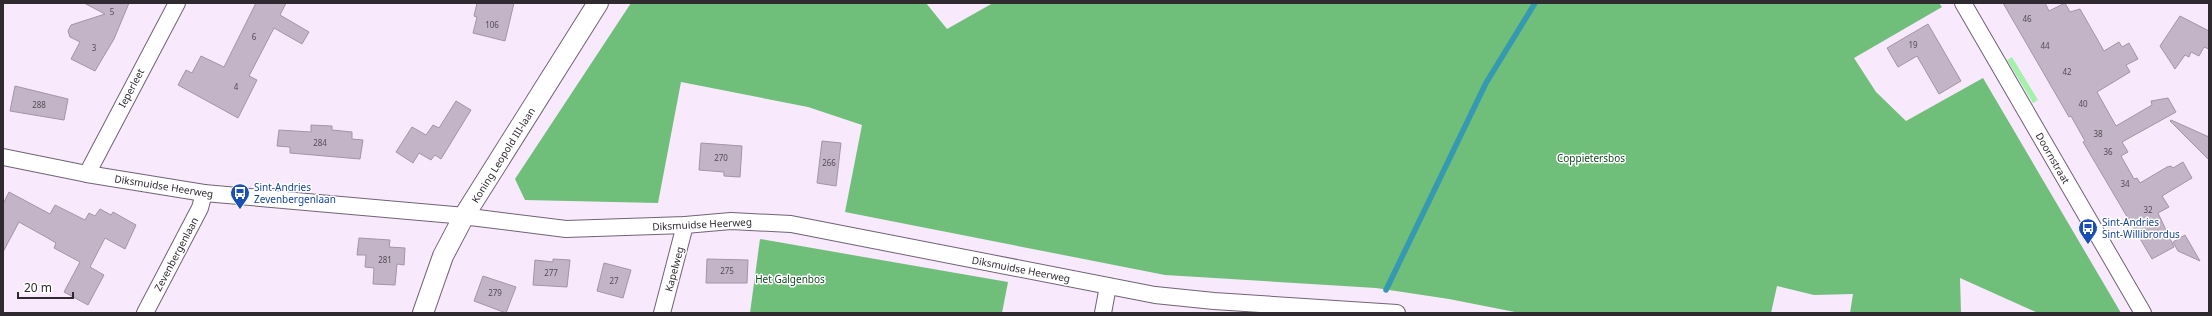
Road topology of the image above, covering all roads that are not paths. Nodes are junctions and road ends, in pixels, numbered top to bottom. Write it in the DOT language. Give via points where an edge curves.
graph roads {
  1 [pos="176,3"];
  2 [pos="598,3"];
  3 [pos="1963,3"];
  4 [pos="3,157"];
  5 [pos="87,174"];
  6 [pos="204,193"];
  7 [pos="464,216"];
  8 [pos="686,225"];
  9 [pos="1108,286"];
  10 [pos="145,313"];
  11 [pos="423,313"];
  12 [pos="662,313"];
  13 [pos="1103,313"];
  14 [pos="1397,313"];
  15 [pos="2143,313"];
  1 -- 5 [label="street, Ieperleet"];
  2 -- 7 [label="street, Koning Leopold III-laan"];
  3 -- 15 [label="street, Doornstraat"];
  4 -- 5 [label="street, Diksmuidse Heerweg"];
  5 -- 6 [label="street, Diksmuidse Heerweg"];
  6 -- 7 [label="street, Diksmuidse Heerweg"];
  6 -- 10 [label="street, Zevenbergenlaan" via="200,208"];
  7 -- 8 [label="street, Diksmuidse Heerweg" via="566,228"];
  7 -- 11 [label="street, Koning Leopold III-laan" via="443,256"];
  8 -- 9 [label="street, Diksmuidse Heerweg" via="739,221 793,224"];
  8 -- 12 [label="street, Kapelweg"];
  9 -- 13 [label="street"];
  9 -- 14 [label="street, Diksmuidse Heerweg" via="1214,301"];
}
